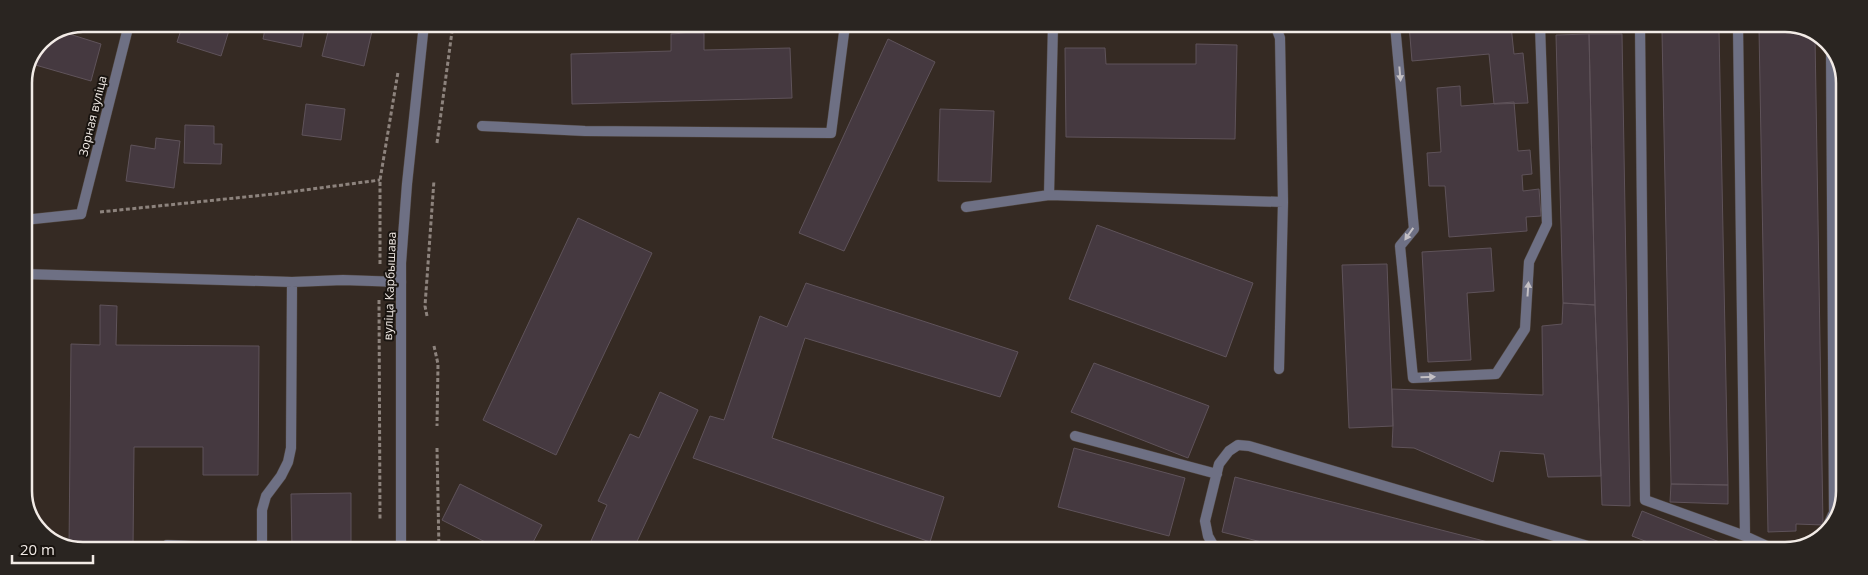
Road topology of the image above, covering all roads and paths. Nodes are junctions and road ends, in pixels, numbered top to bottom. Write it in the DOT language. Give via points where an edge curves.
graph roads {
  1 [pos="127,33"];
  2 [pos="423,33"];
  3 [pos="452,33"];
  4 [pos="844,33"];
  5 [pos="1053,33"];
  6 [pos="1279,33"];
  7 [pos="1397,33"];
  8 [pos="1540,33"];
  9 [pos="1640,33"];
  10 [pos="1738,33"];
  11 [pos="399,63"];
  12 [pos="1831,63"];
  13 [pos="482,126"];
  14 [pos="436,143"];
  15 [pos="380,180"];
  16 [pos="434,180"];
  17 [pos="1048,195"];
  18 [pos="1283,202"];
  19 [pos="966,207"];
  20 [pos="81,214"];
  21 [pos="33,219"];
  22 [pos="380,270"];
  23 [pos="33,274"];
  24 [pos="292,282"];
  25 [pos="401,282"];
  26 [pos="380,292"];
  27 [pos="427,316"];
  28 [pos="434,346"];
  29 [pos="1279,369"];
  30 [pos="437,426"];
  31 [pos="1075,436"];
  32 [pos="437,448"];
  33 [pos="1217,474"];
  34 [pos="1834,505"];
  35 [pos="380,520"];
  36 [pos="1745,536"];
  37 [pos="262,542"];
  38 [pos="400,542"];
  39 [pos="439,542"];
  40 [pos="1211,542"];
  41 [pos="1574,542"];
  42 [pos="1758,542"];
  1 -- 20 [label="street, Зорная вуліца"];
  2 -- 25 [label="street, вуліца Карбышава" via="407,184"];
  3 -- 14 [label="path"];
  4 -- 13 [label="street" via="831,133 585,131"];
  5 -- 17 [label="street"];
  6 -- 18 [label="street"];
  7 -- 8 [label="street, one-way" via="1414,229 1400,246 1412,378 1496,374 1525,329 1529,262 1547,224"];
  9 -- 36 [label="street" via="1645,500"];
  10 -- 36 [label="street"];
  11 -- 15 [label="path"];
  12 -- 34 [label="street"];
  15 -- 20 [label="path"];
  15 -- 22 [label="path"];
  16 -- 27 [label="path" via="424,306"];
  17 -- 18 [label="street"];
  17 -- 19 [label="street"];
  18 -- 29 [label="street"];
  20 -- 21 [label="street"];
  23 -- 24 [label="street"];
  24 -- 25 [label="street"];
  24 -- 37 [label="street" via="291,448 281,476 266,496 262,510"];
  25 -- 38 [label="street, вуліца Карбышава"];
  26 -- 35 [label="path"];
  28 -- 30 [label="path" via="438,364"];
  31 -- 33 [label="street"];
  32 -- 39 [label="path"];
  33 -- 40 [label="street" via="1205,521"];
  33 -- 41 [label="street" via="1219,464 1229,451 1238,445 1249,446"];
  36 -- 42 [label="street"];
}
